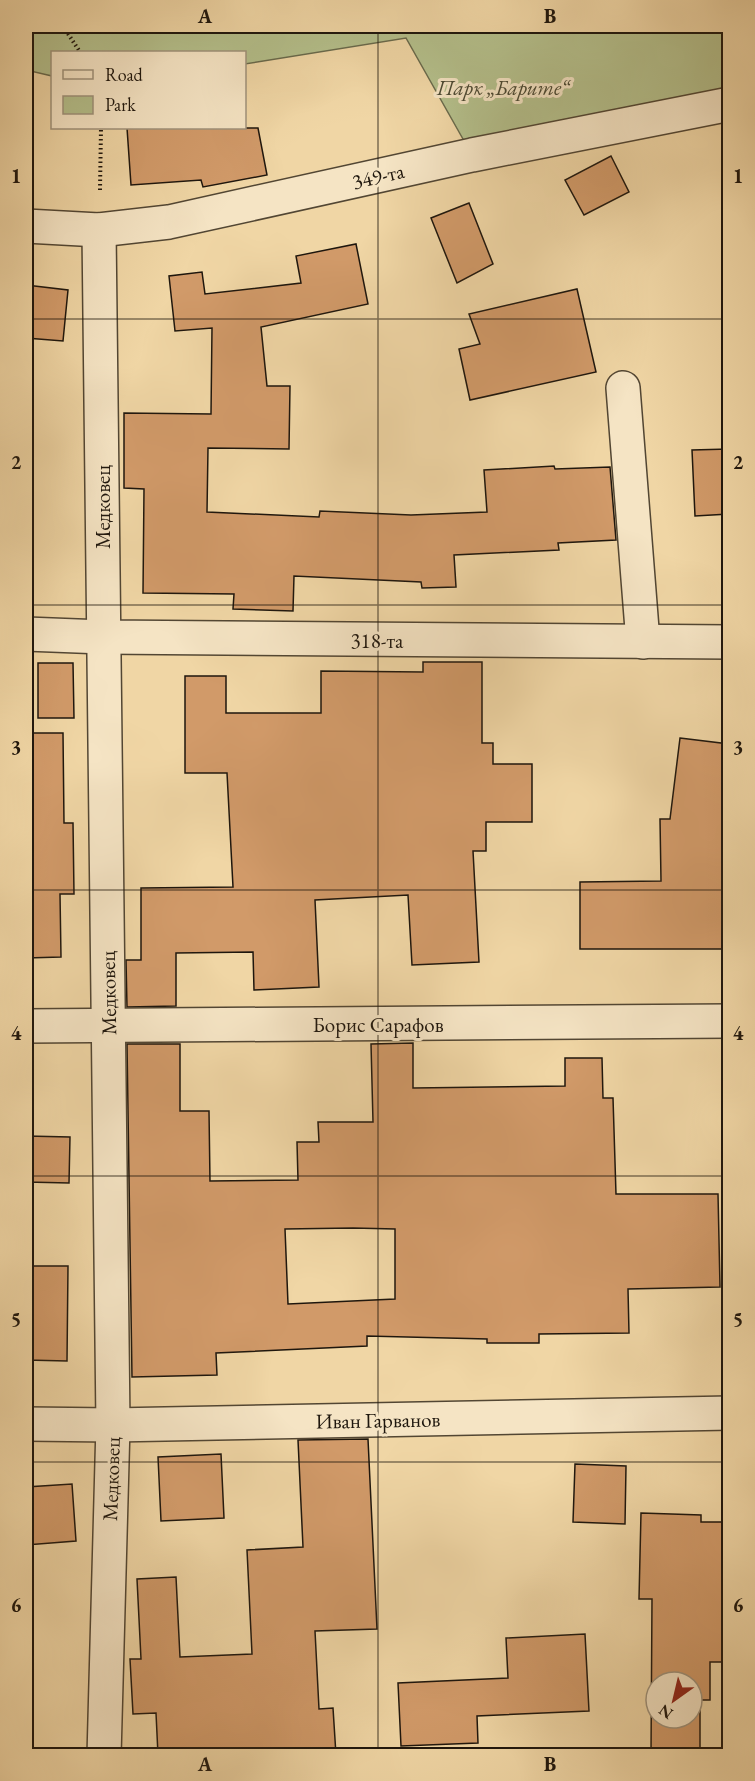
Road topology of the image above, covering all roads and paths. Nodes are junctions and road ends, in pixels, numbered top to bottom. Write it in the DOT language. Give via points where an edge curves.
graph roads {
  1 [pos="63,26"];
  2 [pos="79,51"];
  3 [pos="729,104"];
  4 [pos="101,129"];
  5 [pos="26,226"];
  6 [pos="99,230"];
  7 [pos="623,388"];
  8 [pos="26,634"];
  9 [pos="103,637"];
  10 [pos="643,642"];
  11 [pos="729,642"];
  12 [pos="729,1020"];
  13 [pos="26,1026"];
  14 [pos="108,1026"];
  15 [pos="729,1413"];
  16 [pos="26,1424"];
  17 [pos="113,1425"];
  18 [pos="104,1755"];
  1 -- 2 [label="path"];
  3 -- 6 [label="street, 349-та" via="472,155 169,222"];
  4 -- 6 [label="path"];
  5 -- 6 [label="street, 349-та"];
  6 -- 9 [label="street, Медковец"];
  7 -- 10 [label="street"];
  8 -- 9 [label="street, 318-та"];
  9 -- 10 [label="street, 318-та"];
  9 -- 14 [label="street, Медковец"];
  10 -- 11 [label="street, 318-та"];
  12 -- 14 [label="street, Борис Сарафов"];
  13 -- 14 [label="street, Борис Сарафов"];
  14 -- 17 [label="street, Медковец"];
  15 -- 17 [label="street, Иван Гарванов"];
  16 -- 17 [label="street, Иван Гарванов"];
  17 -- 18 [label="street, Медковец"];
}
